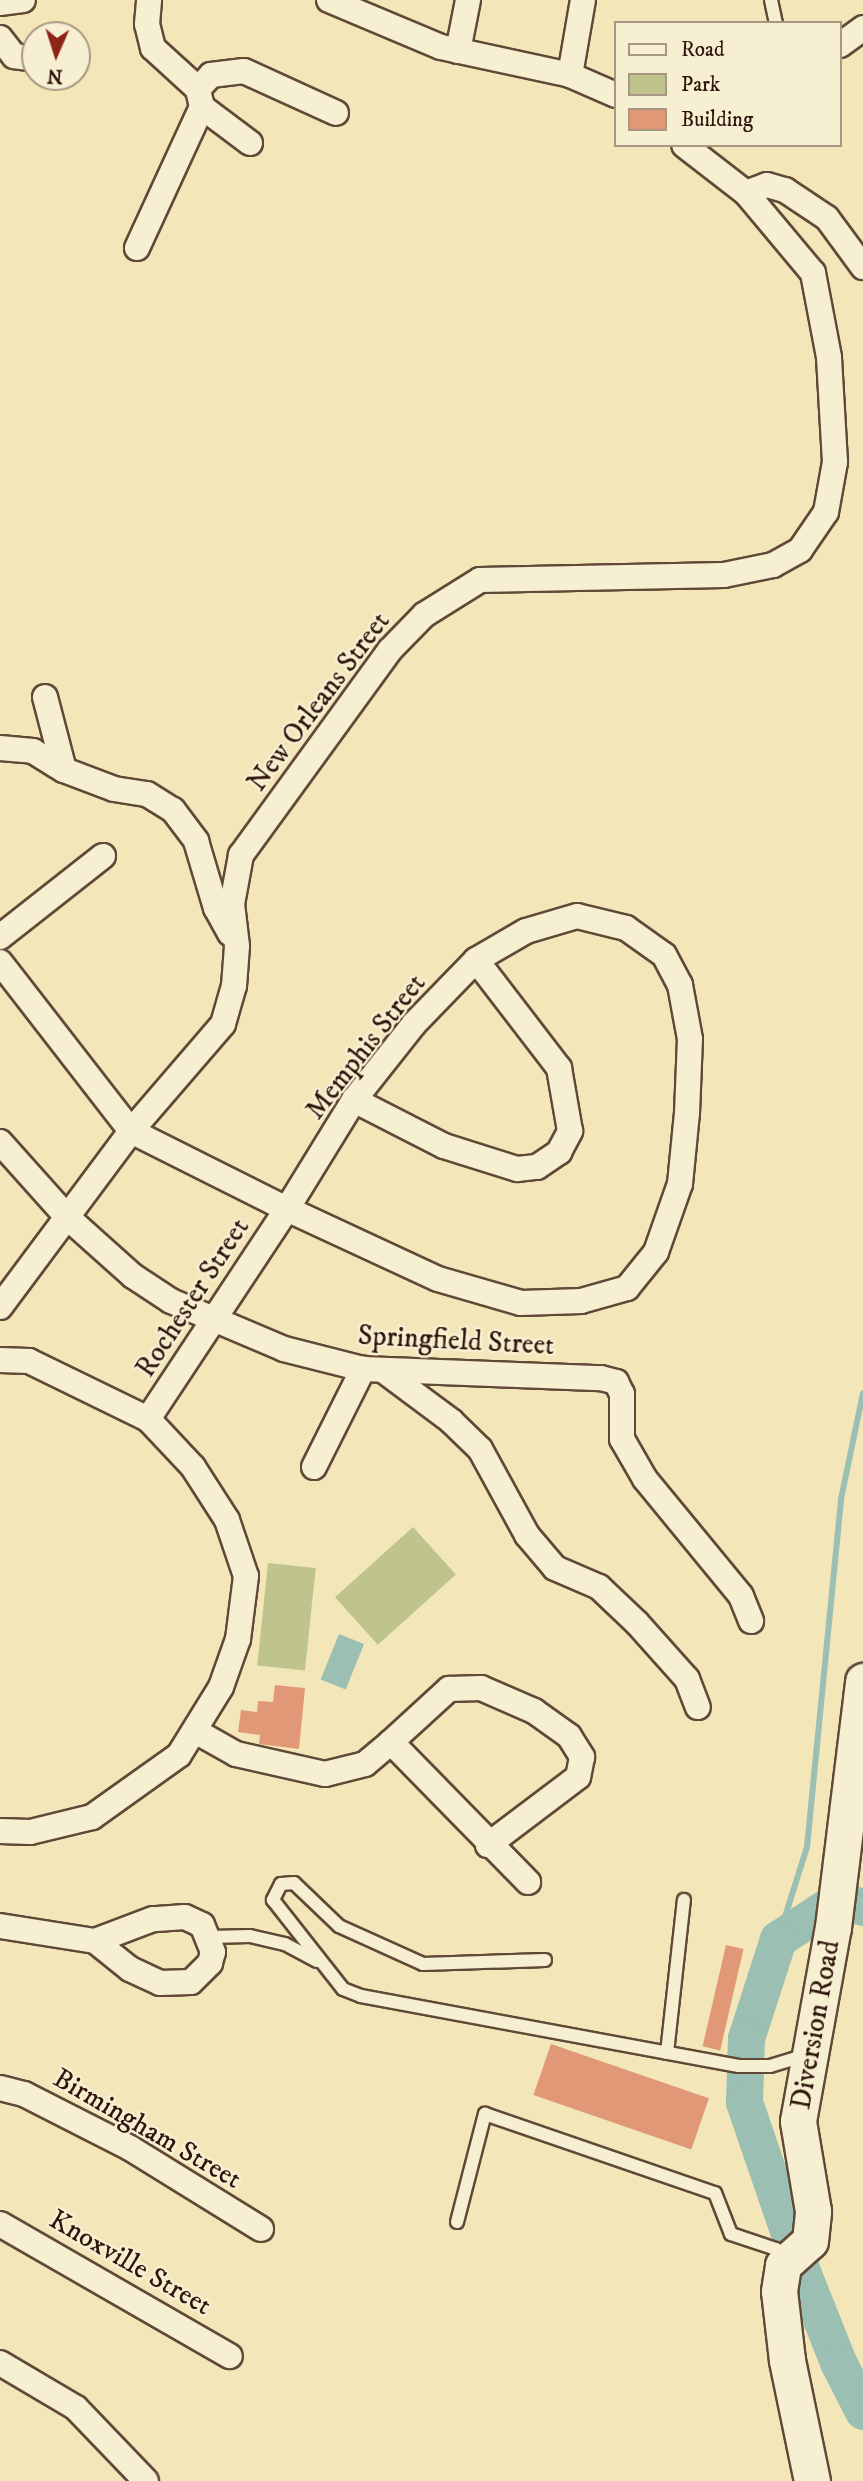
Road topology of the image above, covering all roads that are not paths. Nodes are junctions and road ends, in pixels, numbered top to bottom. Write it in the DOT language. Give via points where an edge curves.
graph roads {
  1 [pos="23,0"];
  2 [pos="149,0"];
  3 [pos="328,0"];
  4 [pos="468,0"];
  5 [pos="583,0"];
  6 [pos="771,0"];
  7 [pos="0,3"];
  8 [pos="776,21"];
  9 [pos="863,28"];
  10 [pos="0,37"];
  11 [pos="842,44"];
  12 [pos="458,51"];
  13 [pos="21,57"];
  14 [pos="570,75"];
  15 [pos="613,92"];
  16 [pos="200,98"];
  17 [pos="336,113"];
  18 [pos="250,144"];
  19 [pos="687,147"];
  20 [pos="746,193"];
  21 [pos="137,248"];
  22 [pos="863,267"];
  23 [pos="45,697"];
  24 [pos="0,748"];
  25 [pos="64,770"];
  26 [pos="103,856"];
  27 [pos="0,937"];
  28 [pos="237,946"];
  29 [pos="476,960"];
  30 [pos="0,962"];
  31 [pos="355,1100"];
  32 [pos="131,1131"];
  33 [pos="0,1142"];
  34 [pos="287,1209"];
  35 [pos="67,1217"];
  36 [pos="0,1307"];
  37 [pos="213,1320"];
  38 [pos="0,1360"];
  39 [pos="374,1370"];
  40 [pos="148,1419"];
  41 [pos="314,1467"];
  42 [pos="751,1621"];
  43 [pos="863,1681"];
  44 [pos="698,1707"];
  45 [pos="197,1732"];
  46 [pos="391,1742"];
  47 [pos="0,1831"];
  48 [pos="488,1845"];
  49 [pos="528,1882"];
  50 [pos="684,1900"];
  51 [pos="0,1926"];
  52 [pos="211,1937"];
  53 [pos="95,1941"];
  54 [pos="545,1961"];
  55 [pos="323,1964"];
  56 [pos="667,2053"];
  57 [pos="808,2054"];
  58 [pos="0,2088"];
  59 [pos="457,2222"];
  60 [pos="0,2224"];
  61 [pos="261,2230"];
  62 [pos="794,2255"];
  63 [pos="230,2356"];
  64 [pos="0,2363"];
  65 [pos="146,2481"];
  66 [pos="812,2481"];
  1 -- 7 [label="street"];
  2 -- 16 [label="street" via="147,24 153,48"];
  3 -- 12 [label="street"];
  4 -- 12 [label="street"];
  5 -- 14 [label="street"];
  6 -- 8 [label="lane"];
  9 -- 11 [label="street"];
  10 -- 13 [label="street" via="14,56"];
  12 -- 14 [label="street"];
  14 -- 15 [label="street"];
  16 -- 17 [label="street" via="211,75 244,71"];
  16 -- 18 [label="street"];
  16 -- 21 [label="street"];
  19 -- 20 [label="street, New Orleans Street"];
  20 -- 22 [label="street" via="767,185 785,190 827,218"];
  20 -- 28 [label="street, New Orleans Street" via="813,273 829,357 835,462 826,512 800,550 773,565 724,575 480,580 448,596 390,650 241,855 232,904"];
  23 -- 25 [label="street"];
  24 -- 25 [label="street" via="33,751"];
  25 -- 28 [label="street" via="114,789 147,794 173,810 196,841 216,908"];
  26 -- 27 [label="street"];
  28 -- 32 [label="street, New Orleans Street" via="234,986 223,1024"];
  29 -- 31 [label="street, Memphis Street" via="414,1024"];
  29 -- 31 [label="street" via="559,1068 570,1131 559,1153 537,1167 517,1169 444,1146"];
  29 -- 34 [label="street, Memphis Street" via="526,931 577,916 626,928 664,955 680,985 690,1052 680,1184 656,1252 627,1288 581,1301 521,1303 438,1279"];
  30 -- 32 [label="street, Memphis Street"];
  31 -- 34 [label="street, Memphis Street"];
  32 -- 34 [label="street, Memphis Street"];
  32 -- 35 [label="street, New Orleans Street"];
  33 -- 35 [label="street, Springfield Street"];
  34 -- 37 [label="street, Rochester Street"];
  35 -- 36 [label="street, New Orleans Street"];
  35 -- 37 [label="street, Springfield Street" via="133,1276"];
  37 -- 39 [label="street, Springfield Street" via="284,1349"];
  37 -- 40 [label="street, Rochester Street"];
  38 -- 40 [label="street" via="29,1361"];
  39 -- 41 [label="street"];
  39 -- 42 [label="street, Springfield Street" via="616,1382 622,1394 622,1438 645,1479 741,1596"];
  39 -- 44 [label="street" via="480,1450 527,1535 555,1568 599,1587 637,1623 687,1679"];
  40 -- 45 [label="street" via="193,1467 220,1509 246,1576 238,1639 221,1687"];
  43 -- 57 [label="street, Diversion Road" via="832,1927"];
  45 -- 46 [label="street" via="236,1754 325,1774 365,1763"];
  45 -- 47 [label="street" via="153,1776 92,1817 30,1832"];
  46 -- 48 [label="street"];
  46 -- 48 [label="street" via="449,1689 481,1688 534,1711 569,1736 582,1757 578,1777"];
  48 -- 49 [label="street"];
  50 -- 56 [label="lane"];
  51 -- 53 [label="street"];
  52 -- 53 [label="street" via="202,1925 185,1917 153,1919"];
  52 -- 53 [label="street" via="211,1963 191,1982 176,1984 160,1983 131,1969"];
  52 -- 55 [label="lane" via="250,1936 285,1944"];
  54 -- 55 [label="lane" via="424,1964 339,1926 294,1883 281,1884 273,1900"];
  55 -- 56 [label="lane" via="344,1989 360,1996"];
  56 -- 57 [label="lane" via="739,2066 770,2066"];
  57 -- 62 [label="street, Diversion Road" via="799,2121 813,2211"];
  58 -- 61 [label="street, Birmingham Street" via="24,2094 130,2148"];
  59 -- 62 [label="lane" via="485,2114 715,2193 731,2234"];
  60 -- 63 [label="street, Knoxville Street"];
  62 -- 66 [label="street, Diversion Road" via="779,2291 787,2360"];
  64 -- 65 [label="street" via="76,2408"];
}
